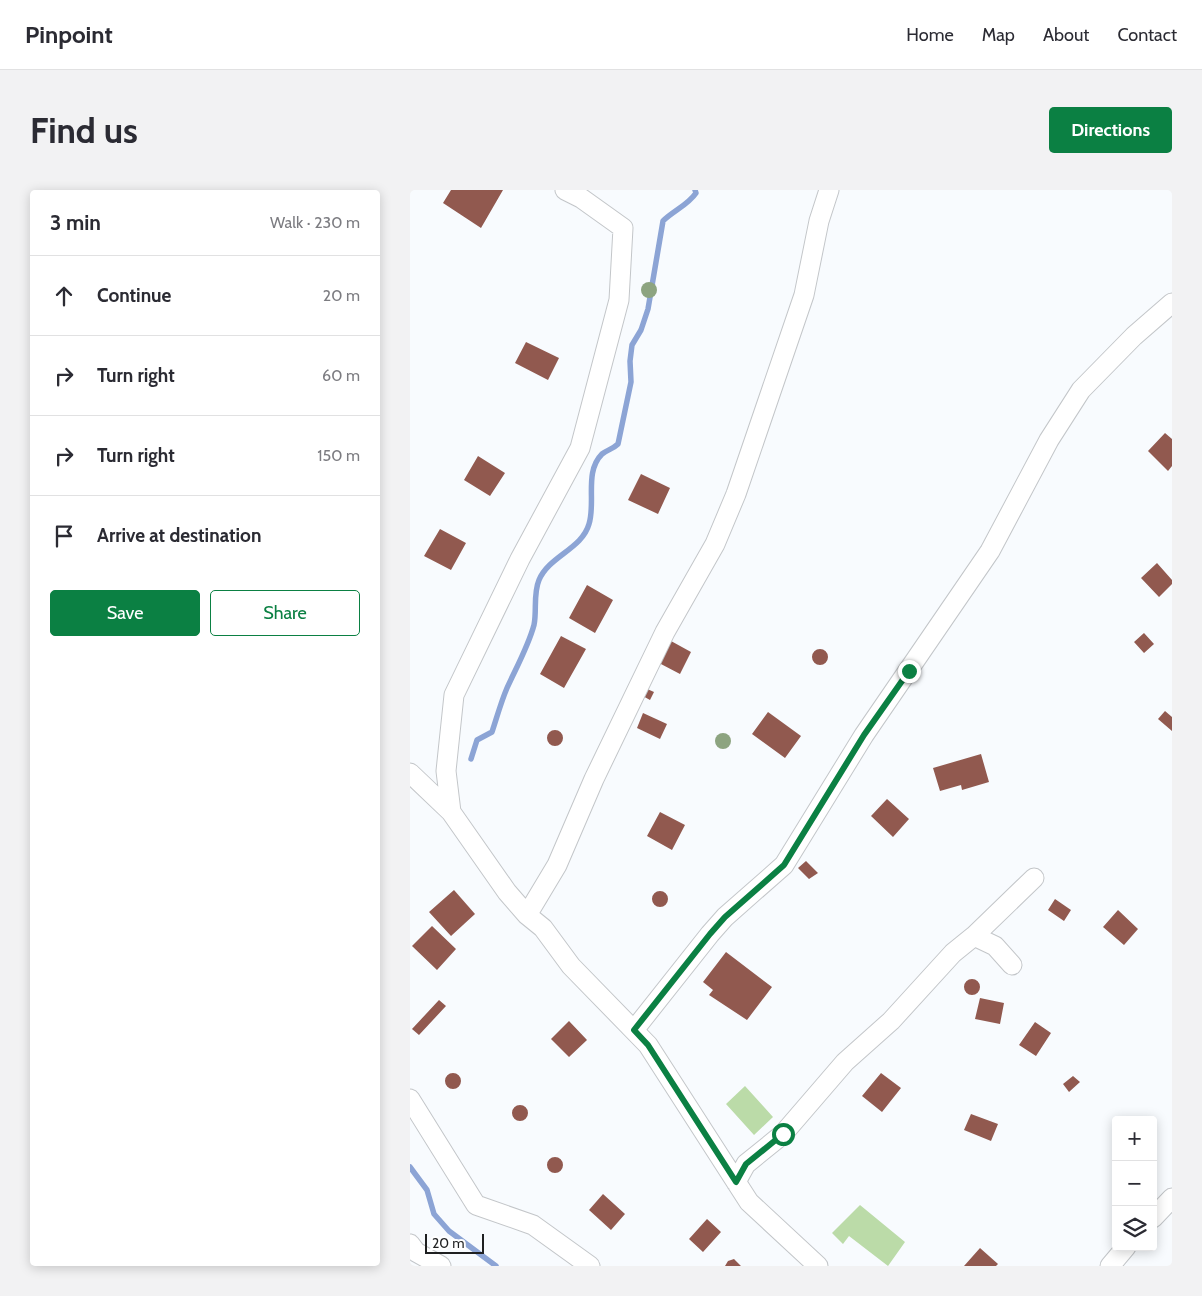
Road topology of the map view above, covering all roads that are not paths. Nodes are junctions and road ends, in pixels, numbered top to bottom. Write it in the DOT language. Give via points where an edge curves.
graph roads {
  1 [pos="565,190"];
  2 [pos="829,190"];
  3 [pos="1172,303"];
  4 [pos="410,773"];
  5 [pos="452,812"];
  6 [pos="1034,878"];
  7 [pos="527,915"];
  8 [pos="974,936"];
  9 [pos="1012,964"];
  10 [pos="634,1030"];
  11 [pos="410,1099"];
  12 [pos="736,1182"];
  13 [pos="1172,1198"];
  14 [pos="1157,1214"];
  15 [pos="410,1244"];
  16 [pos="1123,1251"];
  17 [pos="441,1266"];
  18 [pos="590,1266"];
  19 [pos="818,1266"];
  20 [pos="1110,1266"];
  1 -- 5 [label="street" via="623,228 619,300 580,448 520,559 454,695 446,771"];
  2 -- 7 [label="street" via="819,221 804,295 736,494 715,544 665,632 594,779 557,865"];
  3 -- 10 [label="street" via="1081,390 1049,440 990,550 864,735 784,865 725,917"];
  4 -- 5 [label="street"];
  5 -- 7 [label="street" via="507,892"];
  6 -- 8 [label="street"];
  7 -- 10 [label="street" via="543,928 571,966"];
  8 -- 9 [label="street" via="995,946"];
  8 -- 12 [label="street" via="954,953 892,1021 845,1062 783,1134 746,1164"];
  10 -- 12 [label="street" via="648,1045"];
  11 -- 18 [label="street" via="476,1206 533,1225"];
  12 -- 19 [label="street" via="749,1202"];
  13 -- 14 [label="street"];
  15 -- 17 [label="street" via="416,1252"];
  16 -- 20 [label="street"];
}
